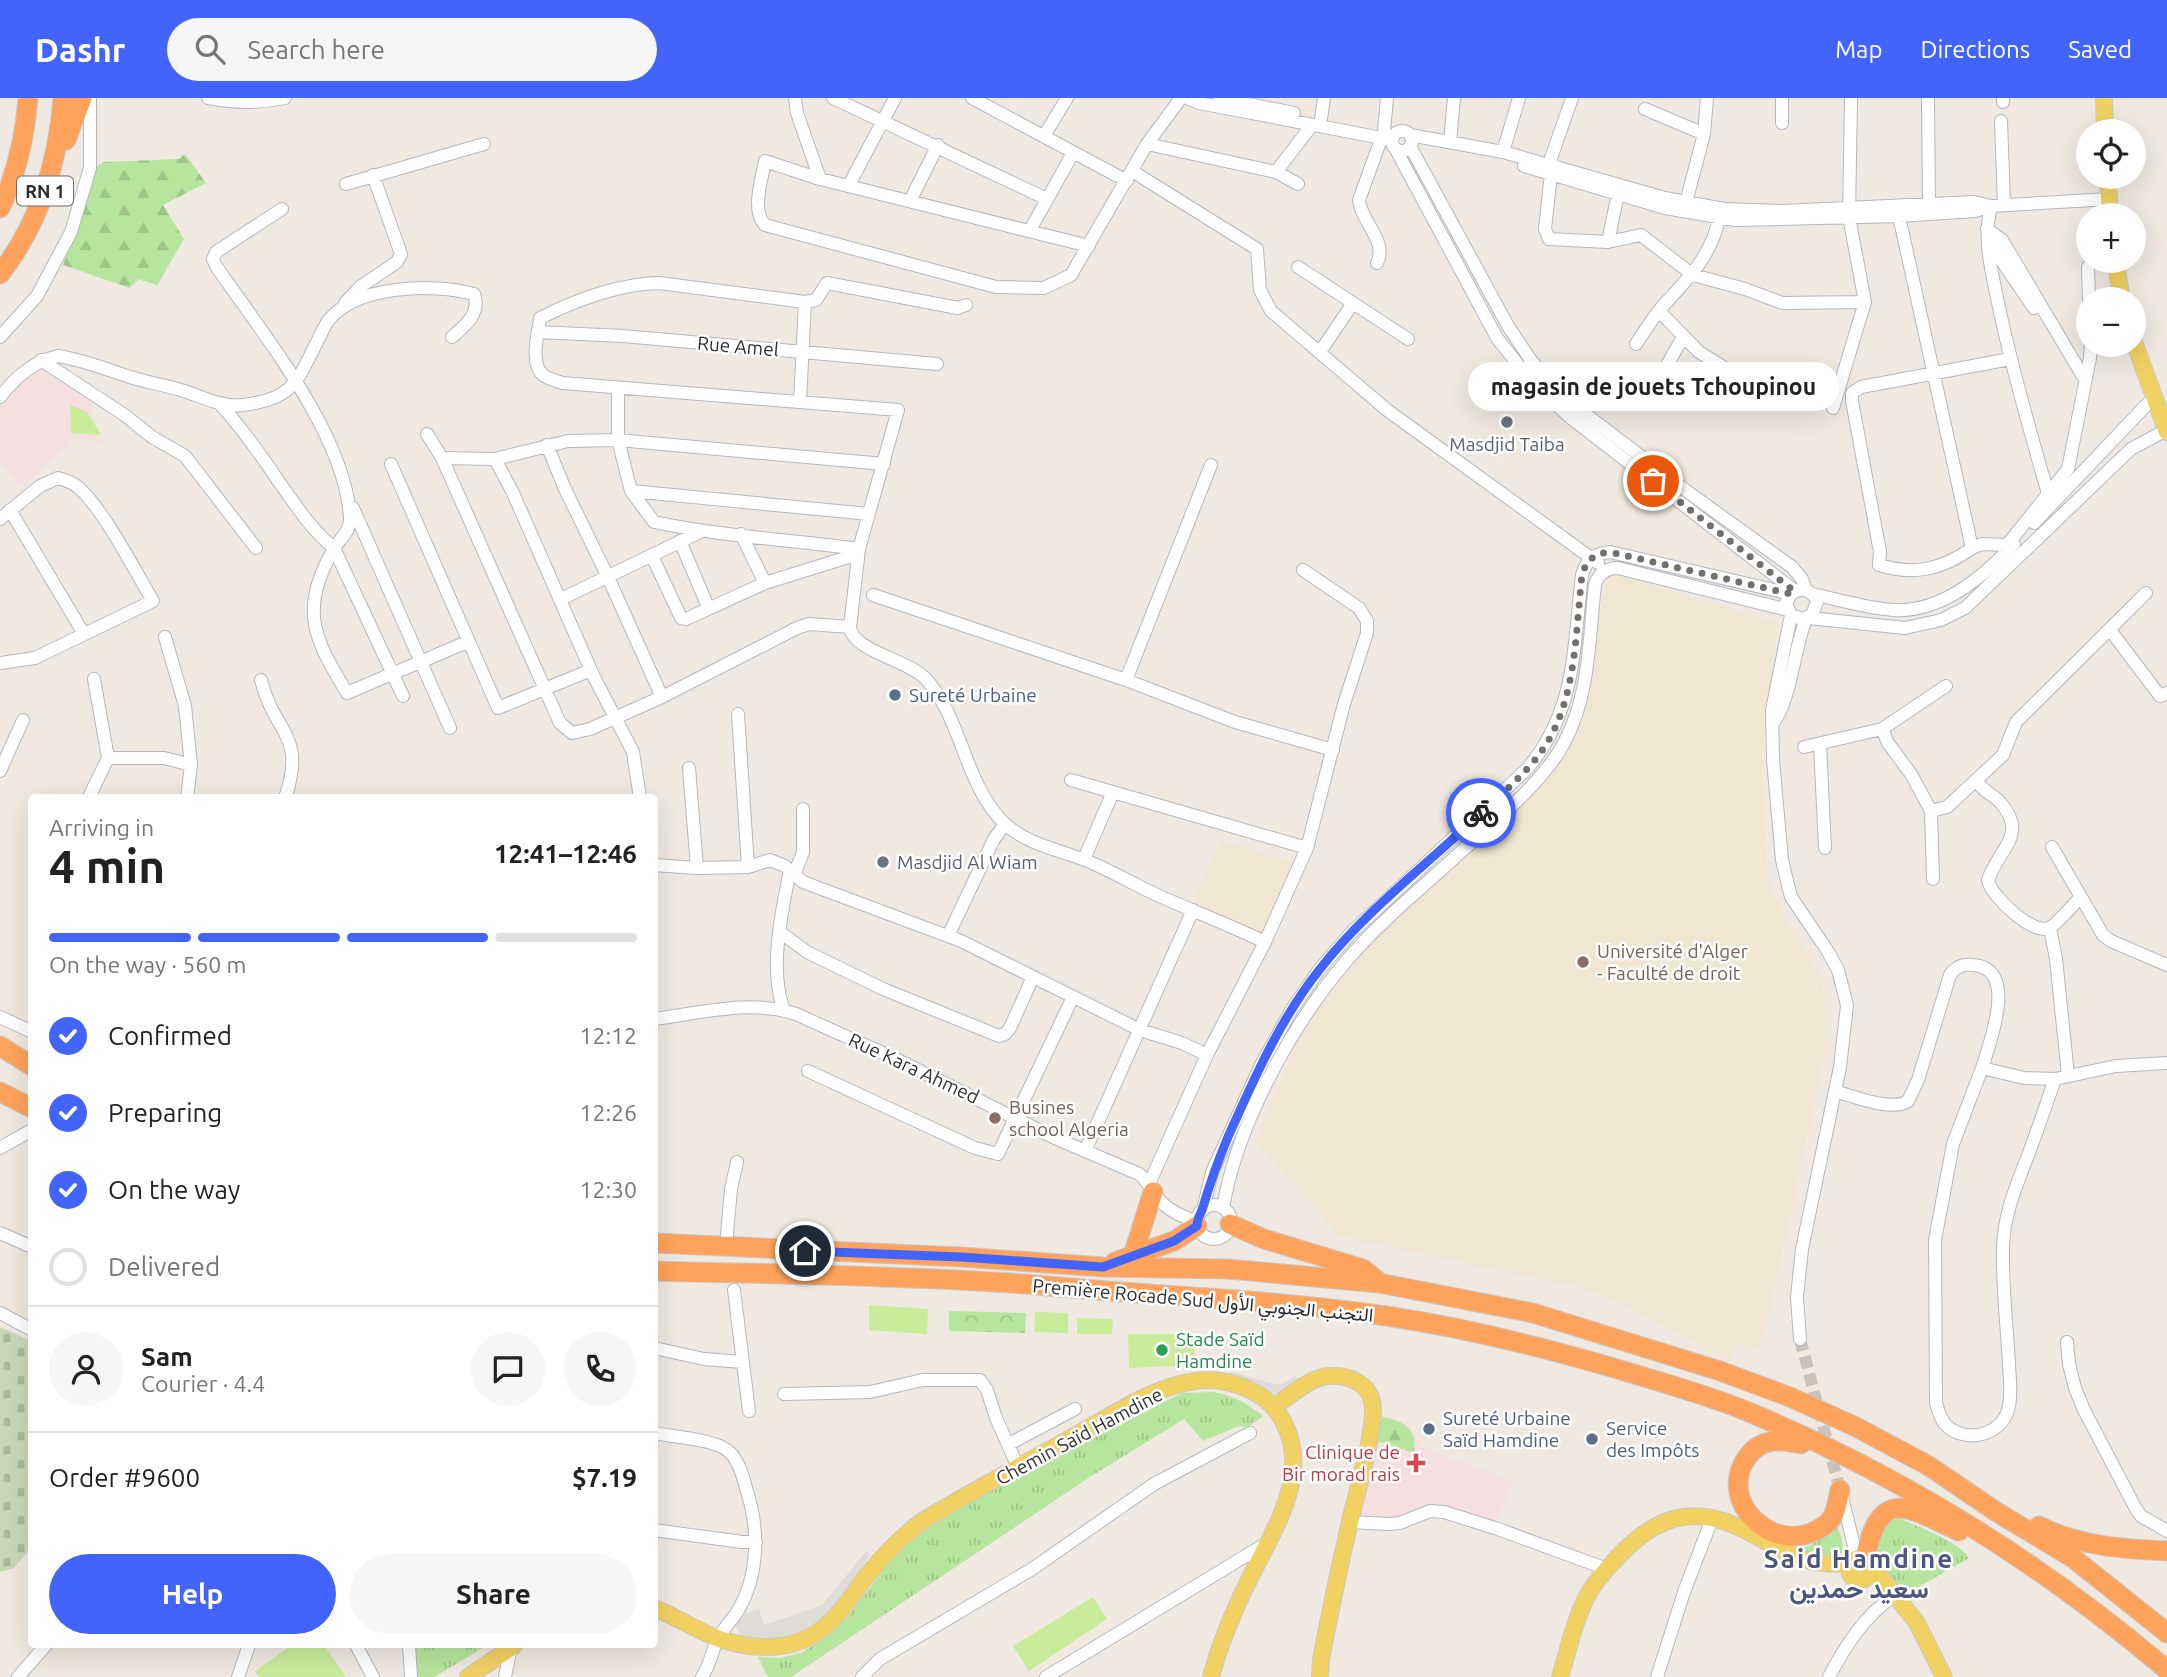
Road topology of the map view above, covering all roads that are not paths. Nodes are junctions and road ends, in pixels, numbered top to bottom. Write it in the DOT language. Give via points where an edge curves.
graph roads {
  1 [pos="28,98"];
  2 [pos="63,98"];
  3 [pos="82,98"];
  4 [pos="90,98"];
  5 [pos="208,98"];
  6 [pos="285,98"];
  7 [pos="795,98"];
  8 [pos="834,98"];
  9 [pos="895,98"];
  10 [pos="972,98"];
  11 [pos="1066,98"];
  12 [pos="1181,98"];
  13 [pos="1187,98"];
  14 [pos="1218,98"];
  15 [pos="1324,98"];
  16 [pos="1387,98"];
  17 [pos="1454,98"];
  18 [pos="1519,98"];
  19 [pos="1572,98"];
  20 [pos="1707,98"];
  21 [pos="1782,98"];
  22 [pos="1851,98"];
  23 [pos="1928,98"];
  24 [pos="2104,98"];
  25 [pos="1260,102"];
  26 [pos="1645,109"];
  27 [pos="2105,119"];
  28 [pos="882,121"];
  29 [pos="2001,121"];
  30 [pos="1317,122"];
  31 [pos="1782,123"];
  32 [pos="1704,134"];
  33 [pos="1044,136"];
  34 [pos="1398,139"];
  35 [pos="1451,142"];
  36 [pos="484,144"];
  37 [pos="1147,144"];
  38 [pos="938,145"];
  39 [pos="1503,152"];
  40 [pos="1073,153"];
  41 [pos="1550,169"];
  42 [pos="1276,172"];
  43 [pos="373,174"];
  44 [pos="1129,176"];
  45 [pos="820,178"];
  46 [pos="346,184"];
  47 [pos="1298,184"];
  48 [pos="849,185"];
  49 [pos="45,193"];
  50 [pos="1618,193"];
  51 [pos="1047,199"];
  52 [pos="910,201"];
  53 [pos="1929,206"];
  54 [pos="1997,206"];
  55 [pos="1685,207"];
  56 [pos="2076,207"];
  57 [pos="0,208"];
  58 [pos="282,209"];
  59 [pos="1849,212"];
  60 [pos="1899,216"];
  61 [pos="1719,218"];
  62 [pos="1030,230"];
  63 [pos="1987,234"];
  64 [pos="1608,242"];
  65 [pos="1089,246"];
  66 [pos="1377,263"];
  67 [pos="1298,267"];
  68 [pos="0,274"];
  69 [pos="1693,275"];
  70 [pos="805,302"];
  71 [pos="1865,302"];
  72 [pos="1353,303"];
  73 [pos="966,305"];
  74 [pos="1659,311"];
  75 [pos="328,320"];
  76 [pos="538,332"];
  77 [pos="0,337"];
  78 [pos="452,337"];
  79 [pos="1683,337"];
  80 [pos="1408,339"];
  81 [pos="1636,344"];
  82 [pos="803,351"];
  83 [pos="1320,352"];
  84 [pos="2090,357"];
  85 [pos="2140,357"];
  86 [pos="2010,359"];
  87 [pos="41,360"];
  88 [pos="937,364"];
  89 [pos="1666,367"];
  90 [pos="1933,375"];
  91 [pos="2084,379"];
  92 [pos="297,382"];
  93 [pos="618,388"];
  94 [pos="1767,394"];
  95 [pos="0,397"];
  96 [pos="2154,397"];
  97 [pos="800,401"];
  98 [pos="220,404"];
  99 [pos="1833,408"];
  100 [pos="2167,431"];
  101 [pos="427,434"];
  102 [pos="618,440"];
  103 [pos="547,445"];
  104 [pos="442,458"];
  105 [pos="495,459"];
  106 [pos="391,464"];
  107 [pos="884,464"];
  108 [pos="1211,465"];
  109 [pos="344,488"];
  110 [pos="631,491"];
  111 [pos="2048,494"];
  112 [pos="869,514"];
  113 [pos="5,515"];
  114 [pos="700,532"];
  115 [pos="741,534"];
  116 [pos="680,541"];
  117 [pos="256,548"];
  118 [pos="334,548"];
  119 [pos="1972,548"];
  120 [pos="859,551"];
  121 [pos="652,556"];
  122 [pos="1592,558"];
  123 [pos="1303,570"];
  124 [pos="1606,570"];
  125 [pos="607,575"];
  126 [pos="765,583"];
  127 [pos="1801,592"];
  128 [pos="2146,593"];
  129 [pos="873,595"];
  130 [pos="561,599"];
  131 [pos="708,607"];
  132 [pos="1790,613"];
  133 [pos="1807,618"];
  134 [pos="850,627"];
  135 [pos="2110,630"];
  136 [pos="84,634"];
  137 [pos="165,637"];
  138 [pos="467,642"];
  139 [pos="2,660"];
  140 [pos="419,662"];
  141 [pos="591,670"];
  142 [pos="393,674"];
  143 [pos="94,679"];
  144 [pos="261,680"];
  145 [pos="1126,680"];
  146 [pos="1946,686"];
  147 [pos="546,689"];
  148 [pos="2167,693"];
  149 [pos="403,696"];
  150 [pos="662,697"];
  151 [pos="738,714"];
  152 [pos="616,718"];
  153 [pos="23,720"];
  154 [pos="1773,722"];
  155 [pos="450,728"];
  156 [pos="1882,729"];
  157 [pos="1820,745"];
  158 [pos="1804,747"];
  159 [pos="5,750"];
  160 [pos="1332,750"];
  161 [pos="108,758"];
  162 [pos="191,765"];
  163 [pos="689,768"];
  164 [pos="0,771"];
  165 [pos="1071,780"];
  166 [pos="1976,780"];
  167 [pos="1113,792"];
  168 [pos="90,794"];
  169 [pos="187,794"];
  170 [pos="286,794"];
  171 [pos="639,794"];
  172 [pos="803,809"];
  173 [pos="1931,811"];
  174 [pos="1005,824"];
  175 [pos="2052,847"];
  176 [pos="1307,848"];
  177 [pos="1825,848"];
  178 [pos="1084,859"];
  179 [pos="658,865"];
  180 [pos="748,867"];
  181 [pos="697,868"];
  182 [pos="794,875"];
  183 [pos="1933,879"];
  184 [pos="2081,897"];
  185 [pos="1193,909"];
  186 [pos="2050,928"];
  187 [pos="780,933"];
  188 [pos="948,936"];
  189 [pos="1265,942"];
  190 [pos="2167,965"];
  191 [pos="1033,977"];
  192 [pos="1073,997"];
  193 [pos="784,1010"];
  194 [pos="0,1017"];
  195 [pos="658,1018"];
  196 [pos="28,1030"];
  197 [pos="1140,1030"];
  198 [pos="0,1046"];
  199 [pos="1207,1055"];
  200 [pos="0,1057"];
  201 [pos="2167,1063"];
  202 [pos="28,1064"];
  203 [pos="1982,1068"];
  204 [pos="28,1070"];
  205 [pos="808,1071"];
  206 [pos="2062,1077"];
  207 [pos="1835,1091"];
  208 [pos="0,1092"];
  209 [pos="28,1106"];
  210 [pos="1016,1118"];
  211 [pos="28,1132"];
  212 [pos="0,1148"];
  213 [pos="1085,1151"];
  214 [pos="737,1162"];
  215 [pos="1151,1188"];
  216 [pos="1199,1217"];
  217 [pos="1227,1217"];
  218 [pos="0,1233"];
  219 [pos="658,1238"];
  220 [pos="658,1243"];
  221 [pos="28,1245"];
  222 [pos="722,1246"];
  223 [pos="1133,1255"];
  224 [pos="1103,1267"];
  225 [pos="658,1271"];
  226 [pos="734,1282"];
  227 [pos="1379,1283"];
  228 [pos="0,1313"];
  229 [pos="28,1328"];
  230 [pos="1800,1339"];
  231 [pos="2067,1342"];
  232 [pos="658,1349"];
  233 [pos="742,1362"];
  234 [pos="784,1394"];
  235 [pos="1274,1407"];
  236 [pos="1075,1409"];
  237 [pos="749,1411"];
  238 [pos="1250,1433"];
  239 [pos="658,1434"];
  240 [pos="1009,1444"];
  241 [pos="1824,1447"];
  242 [pos="1018,1467"];
  243 [pos="1840,1490"];
  244 [pos="1965,1490"];
  245 [pos="1712,1518"];
  246 [pos="1350,1522"];
  247 [pos="658,1531"];
  248 [pos="2167,1531"];
  249 [pos="1994,1540"];
  250 [pos="756,1542"];
  251 [pos="1268,1543"];
  252 [pos="2167,1551"];
  253 [pos="1860,1567"];
  254 [pos="1607,1569"];
  255 [pos="1895,1595"];
  256 [pos="658,1610"];
  257 [pos="2167,1633"];
  258 [pos="719,1639"];
  259 [pos="44,1648"];
  260 [pos="248,1648"];
  261 [pos="358,1648"];
  262 [pos="409,1648"];
  263 [pos="510,1648"];
  264 [pos="512,1648"];
  265 [pos="2167,1670"];
  266 [pos="19,1677"];
  267 [pos="238,1677"];
  268 [pos="373,1677"];
  269 [pos="382,1677"];
  270 [pos="411,1677"];
  271 [pos="468,1677"];
  272 [pos="505,1677"];
  273 [pos="702,1677"];
  274 [pos="862,1677"];
  275 [pos="1046,1677"];
  276 [pos="1211,1677"];
  277 [pos="1320,1677"];
  278 [pos="1560,1677"];
  279 [pos="1657,1677"];
  280 [pos="1829,1677"];
  281 [pos="1944,1677"];
  1 -- 57 [label="highway, RN 1" via="20,153"];
  2 -- 49 [label="highway, RN 1" via="57,150"];
  3 -- 49 [label="highway"];
  4 -- 77 [label="street" via="90,168 71,232 37,296"];
  5 -- 6 [label="street" via="258,103"];
  7 -- 45 [label="street"];
  8 -- 28 [label="street"];
  9 -- 28 [label="street"];
  10 -- 33 [label="street"];
  11 -- 33 [label="street"];
  12 -- 37 [label="street"];
  13 -- 30 [label="street"];
  14 -- 25 [label="street"];
  15 -- 30 [label="street"];
  16 -- 34 [label="street"];
  17 -- 35 [label="street"];
  18 -- 39 [label="street"];
  19 -- 41 [label="street"];
  20 -- 32 [label="street"];
  21 -- 31 [label="street"];
  22 -- 59 [label="street"];
  23 -- 53 [label="street"];
  24 -- 27 [label="main road"];
  25 -- 30 [label="street"];
  26 -- 32 [label="street"];
  28 -- 38 [label="street"];
  28 -- 48 [label="street"];
  29 -- 54 [label="street"];
  30 -- 34 [label="street"];
  30 -- 42 [label="street"];
  32 -- 55 [label="street"];
  33 -- 40 [label="street"];
  34 -- 35 [label="street"];
  34 -- 41 [label="street"];
  34 -- 66 [label="street" via="1359,200 1379,245"];
  34 -- 127 [label="street" via="1532,362 1580,410 1792,567 1801,579"];
  35 -- 39 [label="street"];
  36 -- 43 [label="street"];
  37 -- 42 [label="street"];
  37 -- 44 [label="street"];
  38 -- 51 [label="street"];
  38 -- 52 [label="street"];
  39 -- 41 [label="street"];
  40 -- 44 [label="street"];
  40 -- 51 [label="street"];
  41 -- 50 [label="street"];
  41 -- 55 [label="street"];
  41 -- 64 [label="street" via="1545,229 1549,239"];
  42 -- 47 [label="street"];
  43 -- 46 [label="street"];
  43 -- 75 [label="street" via="400,259 360,287"];
  44 -- 65 [label="street"];
  44 -- 83 [label="street" via="1257,249 1260,290 1271,311"];
  45 -- 48 [label="street"];
  45 -- 65 [label="street" via="765,161 758,202 761,221 996,286 1056,285 1071,275"];
  48 -- 52 [label="street"];
  49 -- 68 [label="highway, RN 1"];
  50 -- 55 [label="street"];
  50 -- 64 [label="street"];
  51 -- 62 [label="street"];
  52 -- 62 [label="street"];
  53 -- 54 [label="street" via="1974,202"];
  53 -- 59 [label="street"];
  54 -- 56 [label="street"];
  54 -- 60 [label="street" via="1975,212"];
  54 -- 63 [label="street"];
  55 -- 59 [label="street"];
  55 -- 61 [label="street"];
  58 -- 92 [label="street" via="216,252 213,259"];
  59 -- 60 [label="street"];
  59 -- 61 [label="street" via="1758,220"];
  59 -- 71 [label="street"];
  60 -- 90 [label="street"];
  61 -- 69 [label="street" via="1716,235"];
  62 -- 65 [label="street"];
  63 -- 86 [label="street"];
  63 -- 91 [label="street"];
  64 -- 69 [label="street" via="1641,235"];
  67 -- 72 [label="street"];
  69 -- 71 [label="street" via="1782,303"];
  69 -- 74 [label="street"];
  70 -- 73 [label="street" via="816,300 827,283 958,308"];
  70 -- 76 [label="street" via="639,283 540,318"];
  70 -- 82 [label="street"];
  71 -- 99 [label="street"];
  72 -- 80 [label="street"];
  72 -- 83 [label="street"];
  74 -- 79 [label="street"];
  74 -- 81 [label="street"];
  75 -- 78 [label="street" via="366,295 406,289 474,294 474,313"];
  75 -- 92 [label="street"];
  76 -- 82 [label="street, Rue Amel"];
  76 -- 93 [label="street" via="536,364 544,376 563,383"];
  79 -- 89 [label="street"];
  79 -- 94 [label="street"];
  82 -- 88 [label="street, Rue Amel"];
  82 -- 97 [label="street"];
  83 -- 122 [label="street" via="1387,410"];
  84 -- 91 [label="street"];
  85 -- 96 [label="main road"];
  86 -- 90 [label="street"];
  86 -- 111 [label="street"];
  87 -- 95 [label="street"];
  87 -- 98 [label="street" via="71,358"];
  87 -- 117 [label="street" via="186,456"];
  90 -- 119 [label="street"];
  90 -- 119 [label="street" via="1861,387 1852,393 1879,565 1915,570 1941,567"];
  91 -- 111 [label="street" via="2068,469"];
  92 -- 98 [label="street" via="285,393 262,401"];
  92 -- 109 [label="street" via="338,463"];
  93 -- 97 [label="street"];
  93 -- 102 [label="street"];
  96 -- 100 [label="main road"];
  96 -- 127 [label="street" via="2007,551 1958,591 1919,609 1896,610"];
  97 -- 107 [label="street" via="898,410"];
  98 -- 118 [label="street" via="320,537"];
  100 -- 133 [label="street" via="2131,449 1965,608 1941,620 1905,628"];
  101 -- 104 [label="street"];
  102 -- 103 [label="street"];
  102 -- 107 [label="street"];
  102 -- 110 [label="street"];
  103 -- 105 [label="street"];
  103 -- 125 [label="street"];
  104 -- 105 [label="street"];
  104 -- 147 [label="street"];
  105 -- 130 [label="street"];
  106 -- 138 [label="street"];
  107 -- 112 [label="street"];
  108 -- 145 [label="street"];
  109 -- 118 [label="street" via="351,522"];
  109 -- 140 [label="street"];
  110 -- 112 [label="street"];
  110 -- 114 [label="street" via="654,522"];
  111 -- 119 [label="street" via="2007,545"];
  112 -- 120 [label="street"];
  113 -- 136 [label="street"];
  113 -- 136 [label="street" via="40,486 58,478 79,488 97,510 153,601"];
  114 -- 115 [label="street"];
  114 -- 116 [label="street"];
  115 -- 120 [label="street"];
  115 -- 126 [label="street"];
  116 -- 121 [label="street"];
  116 -- 131 [label="street"];
  118 -- 142 [label="street"];
  118 -- 142 [label="street" via="316,587 313,619 321,650 347,693"];
  120 -- 126 [label="street"];
  120 -- 134 [label="street"];
  121 -- 125 [label="street"];
  121 -- 131 [label="street" via="681,618"];
  122 -- 124 [label="street"];
  122 -- 127 [label="street" via="1610,552"];
  122 -- 216 [label="street" via="1582,575 1566,702 1550,738 1526,770 1350,934 1319,970 1261,1065 1212,1172"];
  123 -- 160 [label="street" via="1359,608 1367,621"];
  124 -- 132 [label="street" via="1618,568"];
  124 -- 217 [label="street" via="1595,585 1580,703 1565,742 1541,776 1380,925 1319,996 1261,1096 1233,1167"];
  125 -- 130 [label="street"];
  125 -- 150 [label="street"];
  126 -- 131 [label="street"];
  127 -- 132 [label="street" via="1786,603"];
  127 -- 133 [label="street" via="1817,607"];
  128 -- 135 [label="street"];
  129 -- 145 [label="street"];
  130 -- 141 [label="street"];
  132 -- 133 [label="street"];
  132 -- 154 [label="street" via="1773,699"];
  133 -- 154 [label="street" via="1782,707"];
  134 -- 150 [label="street" via="809,624 797,628"];
  134 -- 174 [label="street" via="860,644 902,662 927,680 957,730 984,795"];
  135 -- 148 [label="street" via="2160,696"];
  135 -- 166 [label="street" via="2016,722 2003,755"];
  136 -- 139 [label="street" via="35,658"];
  137 -- 162 [label="street" via="185,706"];
  138 -- 140 [label="street"];
  138 -- 147 [label="street" via="498,708"];
  140 -- 142 [label="street"];
  140 -- 155 [label="street"];
  141 -- 147 [label="street"];
  141 -- 152 [label="street"];
  142 -- 149 [label="street"];
  143 -- 161 [label="street"];
  144 -- 170 [label="street" via="265,697 292,745"];
  145 -- 160 [label="street" via="1235,722"];
  146 -- 156 [label="street"];
  147 -- 152 [label="street" via="560,723 572,733"];
  150 -- 152 [label="street"];
  151 -- 180 [label="street"];
  152 -- 171 [label="street" via="633,752"];
  153 -- 159 [label="street"];
  154 -- 207 [label="street" via="1786,880 1838,970 1847,1005"];
  156 -- 157 [label="street"];
  156 -- 173 [label="street"];
  157 -- 158 [label="street"];
  157 -- 177 [label="street"];
  159 -- 164 [label="street"];
  160 -- 176 [label="street"];
  161 -- 162 [label="street" via="163,758"];
  161 -- 168 [label="street"];
  162 -- 169 [label="street"];
  163 -- 181 [label="street"];
  165 -- 167 [label="street"];
  166 -- 173 [label="street" via="1947,807"];
  166 -- 186 [label="street" via="2013,821 2013,834 1989,876 1989,885 2023,921 2038,929"];
  167 -- 176 [label="street"];
  167 -- 178 [label="street"];
  172 -- 182 [label="street" via="803,852"];
  173 -- 183 [label="street"];
  174 -- 178 [label="street" via="1052,850"];
  174 -- 188 [label="street"];
  175 -- 184 [label="street"];
  176 -- 189 [label="street"];
  178 -- 185 [label="street"];
  179 -- 181 [label="street"];
  180 -- 181 [label="street"];
  180 -- 182 [label="street" via="770,860"];
  182 -- 187 [label="street" via="789,875 787,882"];
  182 -- 188 [label="street" via="828,893"];
  184 -- 186 [label="street"];
  184 -- 190 [label="street" via="2102,935"];
  185 -- 189 [label="street"];
  185 -- 197 [label="street"];
  186 -- 206 [label="street"];
  187 -- 191 [label="street" via="807,952 883,989 999,1036 1010,1028"];
  187 -- 193 [label="street" via="778,982"];
  188 -- 191 [label="street"];
  189 -- 199 [label="street"];
  191 -- 192 [label="street"];
  192 -- 197 [label="street"];
  192 -- 210 [label="street"];
  193 -- 195 [label="street, Rue Kara Ahmed" via="744,1007"];
  193 -- 210 [label="street, Rue Kara Ahmed"];
  194 -- 196 [label="street"];
  197 -- 199 [label="street"];
  197 -- 213 [label="street"];
  198 -- 202 [label="highway"];
  199 -- 215 [label="street"];
  200 -- 204 [label="highway"];
  201 -- 206 [label="street" via="2116,1066"];
  203 -- 206 [label="street" via="2024,1078"];
  203 -- 206 [label="street" via="1953,1144 1935,1240 1936,1403 1944,1422 1966,1435 1992,1430 2008,1410 2006,1222 2012,1195"];
  203 -- 207 [label="street" via="1999,987 1987,968 1968,964 1950,975 1908,1101 1897,1106"];
  205 -- 210 [label="street" via="985,1152 1000,1153"];
  207 -- 230 [label="street" via="1802,1249 1797,1297"];
  208 -- 209 [label="highway"];
  210 -- 213 [label="street, Rue Kara Ahmed"];
  211 -- 212 [label="street"];
  213 -- 215 [label="street, Rue Kara Ahmed" via="1139,1174"];
  214 -- 222 [label="street"];
  215 -- 216 [label="street, Rue Kara Ahmed" via="1177,1212"];
  215 -- 223 [label="highway"];
  216 -- 217 [label="street" via="1214,1206"];
  216 -- 217 [label="street" via="1204,1236 1215,1239 1225,1235"];
  216 -- 223 [label="highway" via="1174,1241"];
  217 -- 227 [label="highway" via="1264,1239 1363,1269"];
  218 -- 221 [label="street"];
  219 -- 222 [label="highway"];
  220 -- 222 [label="highway, Première Rocade Sud التجنب الجنوبي الأول"];
  222 -- 224 [label="highway, Première Rocade Sud التجنب الجنوبي الأول"];
  223 -- 224 [label="highway"];
  224 -- 227 [label="highway, Première Rocade Sud التجنب الجنوبي الأول" via="1228,1269"];
  225 -- 226 [label="highway, Première Rocade Sud التجنب الجنوبي الأول"];
  226 -- 233 [label="street"];
  226 -- 241 [label="highway, Première Rocade Sud التجنب الجنوبي الأول" via="993,1282 1236,1299 1383,1316 1488,1335 1596,1363 1717,1400"];
  227 -- 244 [label="highway, Première Rocade Sud التجنب الجنوبي الأول" via="1533,1313 1720,1371 1856,1427"];
  228 -- 229 [label="street"];
  231 -- 248 [label="street" via="2075,1388 2136,1509"];
  232 -- 233 [label="street"];
  233 -- 237 [label="street"];
  234 -- 240 [label="street" via="870,1392 923,1380 980,1380"];
  235 -- 242 [label="main road, Chemin Saïd Hamdine" via="1258,1394 1230,1383 1198,1380 1144,1399"];
  235 -- 246 [label="main road" via="1322,1377 1349,1378 1366,1390 1373,1416"];
  235 -- 251 [label="main road" via="1290,1437 1293,1470"];
  236 -- 240 [label="street"];
  238 -- 274 [label="street" via="1154,1484 1032,1569 880,1659"];
  239 -- 250 [label="street" via="727,1450 746,1486"];
  240 -- 242 [label="street"];
  241 -- 243 [label="highway" via="1783,1440 1763,1443 1740,1471 1740,1496 1761,1525 1793,1538 1810,1534 1832,1518"];
  241 -- 249 [label="highway, Première Rocade Sud التجنب الجنوبي الأول" via="1890,1478"];
  242 -- 258 [label="main road, Chemin Saïd Hamdine" via="903,1536 822,1630 771,1649"];
  243 -- 253 [label="street"];
  244 -- 252 [label="highway" via="1992,1498 2054,1534 2100,1545"];
  244 -- 257 [label="highway, Première Rocade Sud التجنب الجنوبي الأول" via="2073,1558"];
  245 -- 253 [label="main road" via="1804,1562"];
  245 -- 254 [label="main road" via="1689,1517 1654,1525"];
  245 -- 279 [label="street"];
  246 -- 254 [label="street" via="1389,1524 1430,1511 1444,1512"];
  246 -- 277 [label="main road"];
  247 -- 250 [label="street"];
  249 -- 253 [label="highway" via="1972,1536 1912,1509 1895,1508 1872,1529"];
  249 -- 265 [label="highway, Première Rocade Sud التجنب الجنوبي الأول" via="2092,1608"];
  250 -- 258 [label="street" via="742,1602"];
  251 -- 275 [label="street"];
  251 -- 276 [label="main road" via="1237,1606"];
  253 -- 255 [label="main road"];
  254 -- 278 [label="main road" via="1589,1592"];
  255 -- 280 [label="street" via="1868,1617"];
  255 -- 281 [label="main road" via="1922,1630"];
  256 -- 258 [label="main road, Chemin Saïd Hamdine"];
  258 -- 273 [label="street"];
  259 -- 266 [label="street"];
  260 -- 267 [label="street"];
  261 -- 268 [label="street"];
  261 -- 269 [label="street"];
  262 -- 270 [label="street"];
  263 -- 271 [label="main road"];
  264 -- 272 [label="street"];
}
